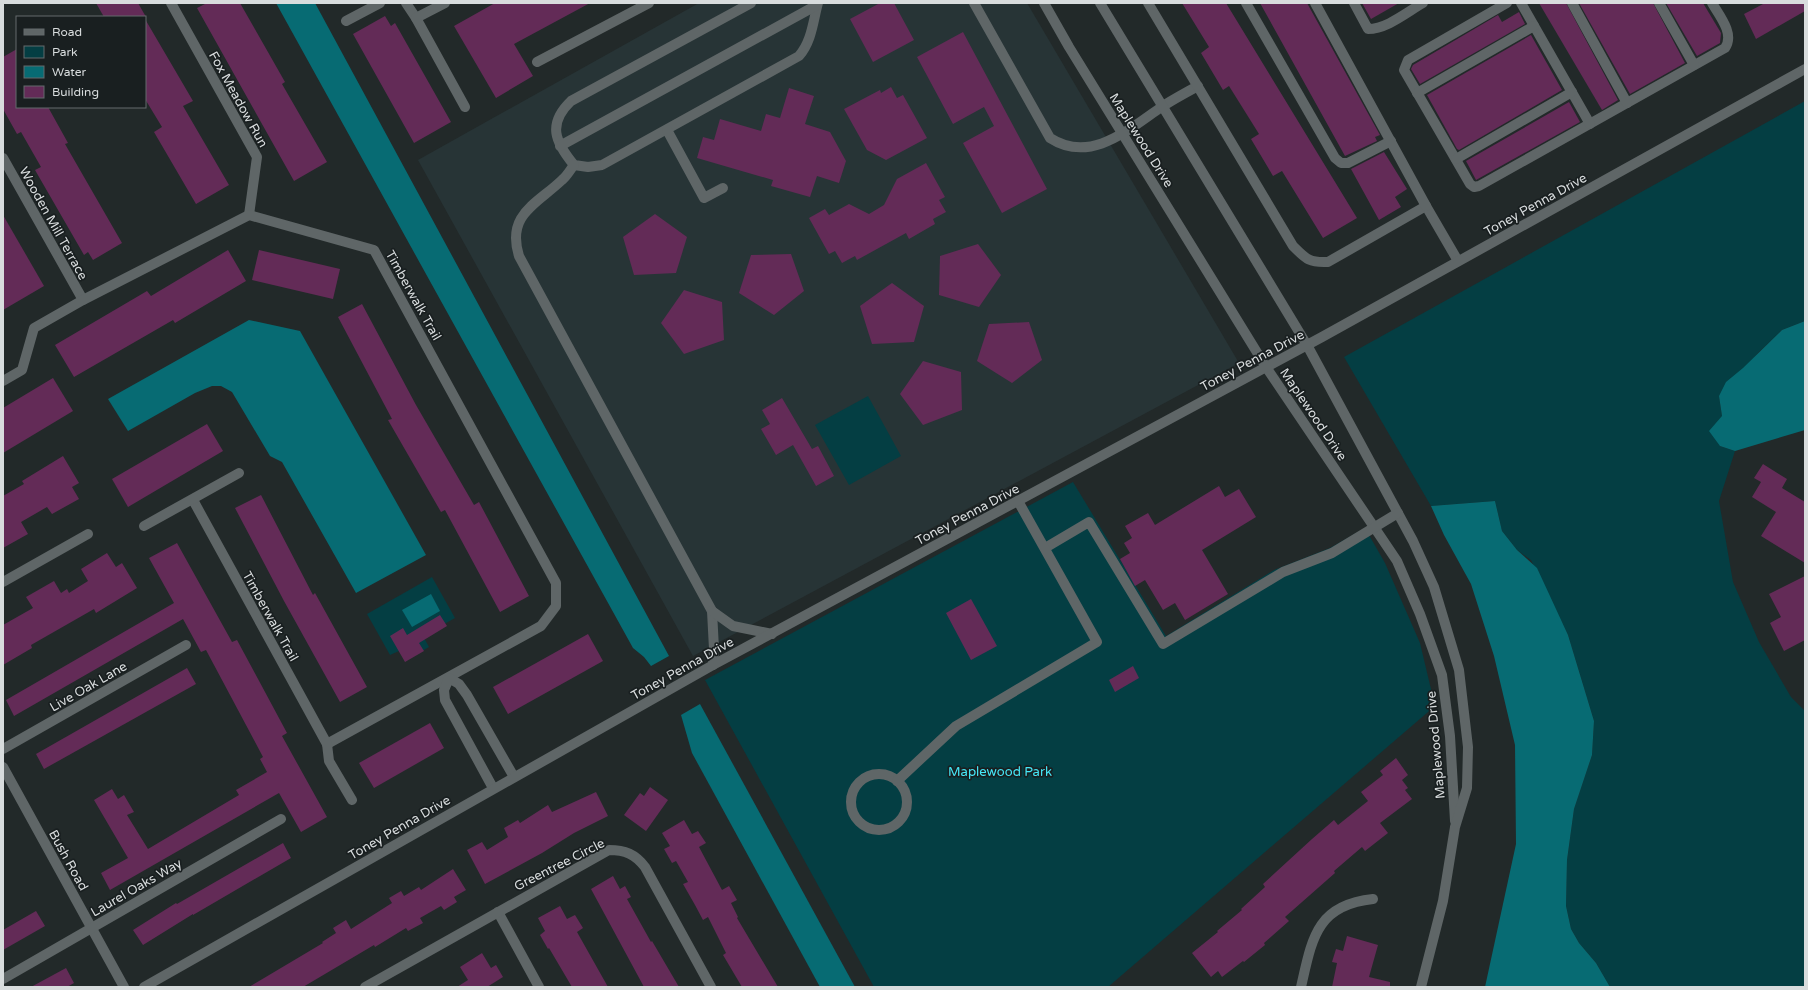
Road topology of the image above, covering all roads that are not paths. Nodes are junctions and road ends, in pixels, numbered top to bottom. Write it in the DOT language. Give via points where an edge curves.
graph roads {
  1 [pos="171,3"];
  2 [pos="380,3"];
  3 [pos="406,3"];
  4 [pos="445,3"];
  5 [pos="649,3"];
  6 [pos="751,3"];
  7 [pos="974,3"];
  8 [pos="1044,3"];
  9 [pos="1100,3"];
  10 [pos="1148,3"];
  11 [pos="1246,3"];
  12 [pos="1315,3"];
  13 [pos="1354,3"];
  14 [pos="1423,3"];
  15 [pos="1507,3"];
  16 [pos="1521,3"];
  17 [pos="1572,3"];
  18 [pos="1658,3"];
  19 [pos="1712,3"];
  20 [pos="817,4"];
  21 [pos="416,18"];
  22 [pos="346,21"];
  23 [pos="1534,26"];
  24 [pos="537,62"];
  25 [pos="1694,65"];
  26 [pos="1805,69"];
  27 [pos="1198,86"];
  28 [pos="1572,92"];
  29 [pos="1417,93"];
  30 [pos="1627,103"];
  31 [pos="465,107"];
  32 [pos="1162,107"];
  33 [pos="1590,124"];
  34 [pos="667,130"];
  35 [pos="1123,134"];
  36 [pos="1391,141"];
  37 [pos="560,146"];
  38 [pos="3,158"];
  39 [pos="1456,159"];
  40 [pos="574,165"];
  41 [pos="723,188"];
  42 [pos="1426,206"];
  43 [pos="249,215"];
  44 [pos="1458,261"];
  45 [pos="83,300"];
  46 [pos="1307,345"];
  47 [pos="1266,367"];
  48 [pos="3,381"];
  49 [pos="239,473"];
  50 [pos="193,500"];
  51 [pos="1018,501"];
  52 [pos="1398,512"];
  53 [pos="144,526"];
  54 [pos="1374,527"];
  55 [pos="88,534"];
  56 [pos="1046,548"];
  57 [pos="3,582"];
  58 [pos="712,611"];
  59 [pos="772,634"];
  60 [pos="186,645"];
  61 [pos="713,665"];
  62 [pos="449,678"];
  63 [pos="327,744"];
  64 [pos="3,749"];
  65 [pos="3,767"];
  66 [pos="514,777"];
  67 [pos="897,781"];
  68 [pos="493,788"];
  69 [pos="352,800"];
  70 [pos="282,819"];
  71 [pos="1455,827"];
  72 [pos="1373,899"];
  73 [pos="498,912"];
  74 [pos="91,928"];
  75 [pos="3,979"];
  76 [pos="124,987"];
  77 [pos="144,987"];
  78 [pos="365,987"];
  79 [pos="539,987"];
  80 [pos="711,987"];
  81 [pos="1301,987"];
  82 [pos="1421,987"];
  1 -- 43 [label="street, Fox Meadow Run" via="257,158"];
  2 -- 22 [label="street"];
  3 -- 21 [label="street"];
  4 -- 21 [label="street"];
  5 -- 24 [label="street"];
  6 -- 37 [label="street" via="571,101 558,116"];
  7 -- 35 [label="street" via="1050,138 1070,147 1088,148 1106,143"];
  8 -- 35 [label="street, Maplewood Drive"];
  9 -- 32 [label="street, Maplewood Drive"];
  10 -- 27 [label="street"];
  11 -- 36 [label="street" via="1340,163 1348,163"];
  12 -- 36 [label="street"];
  13 -- 14 [label="street" via="1368,29 1384,26"];
  15 -- 29 [label="street" via="1404,64 1404,70"];
  16 -- 23 [label="street"];
  17 -- 30 [label="street"];
  18 -- 25 [label="street"];
  19 -- 25 [label="street" via="1726,27 1728,43 1724,48"];
  20 -- 34 [label="street" via="809,40 799,56"];
  20 -- 37 [label="street"];
  21 -- 31 [label="street"];
  23 -- 28 [label="street"];
  23 -- 29 [label="street"];
  25 -- 30 [label="street"];
  26 -- 44 [label="street, Toney Penna Drive"];
  27 -- 32 [label="street"];
  27 -- 42 [label="street" via="1293,246 1315,263 1328,262"];
  28 -- 33 [label="street"];
  28 -- 39 [label="street"];
  29 -- 39 [label="street"];
  30 -- 33 [label="street"];
  32 -- 35 [label="street"];
  32 -- 46 [label="street, Maplewood Drive"];
  33 -- 39 [label="street" via="1479,186 1474,187 1470,184"];
  34 -- 40 [label="street" via="602,165"];
  34 -- 41 [label="street" via="704,198"];
  35 -- 47 [label="street, Maplewood Drive"];
  36 -- 42 [label="street"];
  37 -- 40 [label="street"];
  38 -- 45 [label="street, Wooden Mill Terrace"];
  40 -- 58 [label="street" via="563,180 527,209 518,227 516,238 519,256"];
  42 -- 44 [label="street"];
  43 -- 45 [label="street"];
  43 -- 62 [label="street, Timberwalk Trail" via="374,250 556,583 556,606 541,626"];
  44 -- 46 [label="street, Toney Penna Drive"];
  45 -- 48 [label="street" via="34,328 22,370"];
  46 -- 47 [label="street, Toney Penna Drive"];
  46 -- 52 [label="street, Maplewood Drive"];
  47 -- 51 [label="street, Toney Penna Drive"];
  47 -- 54 [label="street, Maplewood Drive"];
  49 -- 50 [label="street"];
  50 -- 53 [label="street"];
  50 -- 63 [label="street, Timberwalk Trail"];
  51 -- 56 [label="street"];
  51 -- 59 [label="street, Toney Penna Drive"];
  52 -- 54 [label="street"];
  52 -- 71 [label="street, Maplewood Drive" via="1434,587 1459,670 1468,747 1467,788"];
  54 -- 56 [label="street" via="1332,553 1284,572 1163,644 1089,522"];
  54 -- 71 [label="street, Maplewood Drive" via="1397,561 1442,675 1450,736"];
  55 -- 57 [label="street"];
  56 -- 67 [label="street" via="1097,642 956,726"];
  58 -- 59 [label="street" via="733,626"];
  58 -- 61 [label="street"];
  59 -- 61 [label="street, Toney Penna Drive"];
  60 -- 64 [label="street, Live Oak Lane"];
  61 -- 66 [label="street, Toney Penna Drive"];
  62 -- 63 [label="street, Timberwalk Trail"];
  62 -- 66 [label="street" via="459,684 467,695"];
  62 -- 68 [label="street" via="444,690 445,700"];
  63 -- 69 [label="street, Timberwalk Trail" via="329,761"];
  65 -- 74 [label="street, Bush Road"];
  66 -- 68 [label="street, Toney Penna Drive"];
  67 -- 67 [label="street" via="878,774 869,776 856,787 851,802 852,810 856,819 865,827 884,830 893,827 902,818 908,800 902,785"];
  68 -- 77 [label="street, Toney Penna Drive"];
  70 -- 74 [label="street, Laurel Oaks Way"];
  71 -- 82 [label="street, Maplewood Drive" via="1443,901"];
  72 -- 81 [label="street" via="1343,906 1325,920 1313,939"];
  73 -- 78 [label="street, Greentree Circle"];
  73 -- 79 [label="street"];
  73 -- 80 [label="street, Greentree Circle" via="609,850 630,853 645,867"];
  74 -- 75 [label="street, Laurel Oaks Way"];
  74 -- 76 [label="street, Bush Road"];
}
